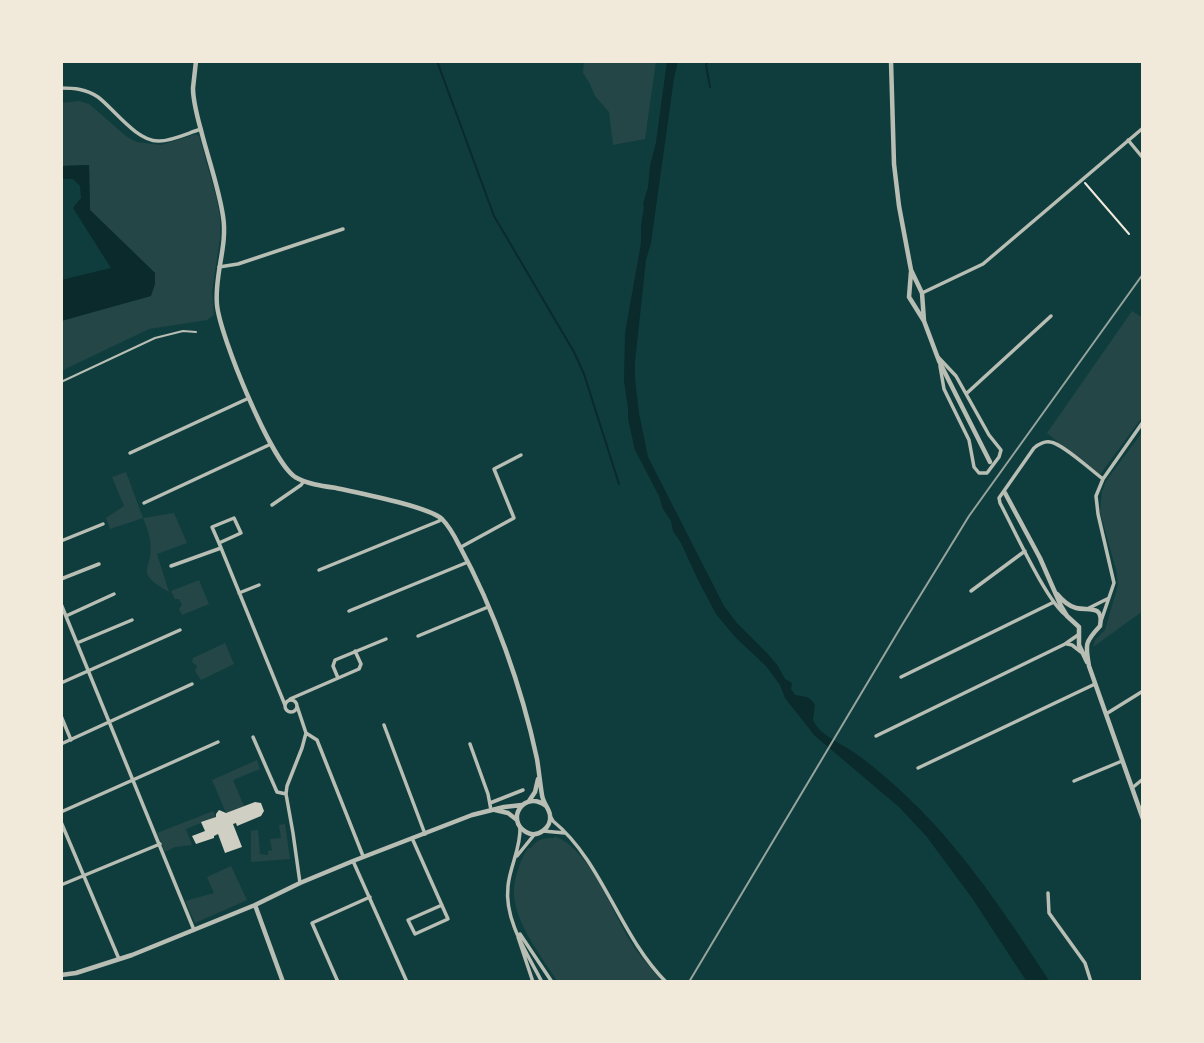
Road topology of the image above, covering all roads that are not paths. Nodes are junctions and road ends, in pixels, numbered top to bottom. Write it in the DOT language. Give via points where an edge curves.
graph roads {
  1 [pos="196,61"];
  2 [pos="891,61"];
  3 [pos="61,88"];
  4 [pos="1143,128"];
  5 [pos="201,129"];
  6 [pos="1128,141"];
  7 [pos="1143,158"];
  8 [pos="342,229"];
  9 [pos="219,267"];
  10 [pos="911,270"];
  11 [pos="909,293"];
  12 [pos="921,293"];
  13 [pos="912,301"];
  14 [pos="1051,316"];
  15 [pos="924,321"];
  16 [pos="196,332"];
  17 [pos="938,358"];
  18 [pos="61,382"];
  19 [pos="967,393"];
  20 [pos="249,398"];
  21 [pos="1143,422"];
  22 [pos="271,444"];
  23 [pos="130,453"];
  24 [pos="521,455"];
  25 [pos="990,461"];
  26 [pos="1103,479"];
  27 [pos="304,481"];
  28 [pos="1005,493"];
  29 [pos="144,503"];
  30 [pos="272,505"];
  31 [pos="441,519"];
  32 [pos="103,524"];
  33 [pos="61,541"];
  34 [pos="220,545"];
  35 [pos="460,547"];
  36 [pos="1025,551"];
  37 [pos="468,562"];
  38 [pos="99,564"];
  39 [pos="171,566"];
  40 [pos="319,570"];
  41 [pos="61,579"];
  42 [pos="259,585"];
  43 [pos="971,591"];
  44 [pos="239,593"];
  45 [pos="114,594"];
  46 [pos="1057,594"];
  47 [pos="1109,598"];
  48 [pos="1054,602"];
  49 [pos="61,604"];
  50 [pos="488,607"];
  51 [pos="1086,609"];
  52 [pos="349,611"];
  53 [pos="66,616"];
  54 [pos="1067,616"];
  55 [pos="132,620"];
  56 [pos="1101,623"];
  57 [pos="1079,628"];
  58 [pos="180,630"];
  59 [pos="1096,630"];
  60 [pos="418,636"];
  61 [pos="386,639"];
  62 [pos="77,643"];
  63 [pos="1065,644"];
  64 [pos="355,651"];
  65 [pos="1082,653"];
  66 [pos="1090,666"];
  67 [pos="89,671"];
  68 [pos="901,677"];
  69 [pos="338,678"];
  70 [pos="61,683"];
  71 [pos="192,684"];
  72 [pos="1095,684"];
  73 [pos="1143,691"];
  74 [pos="290,699"];
  75 [pos="285,705"];
  76 [pos="297,706"];
  77 [pos="1105,714"];
  78 [pos="61,716"];
  79 [pos="109,722"];
  80 [pos="384,725"];
  81 [pos="306,733"];
  82 [pos="876,736"];
  83 [pos="253,737"];
  84 [pos="71,740"];
  85 [pos="218,742"];
  86 [pos="61,744"];
  87 [pos="470,744"];
  88 [pos="1122,761"];
  89 [pos="918,768"];
  90 [pos="539,775"];
  91 [pos="1143,779"];
  92 [pos="1074,780"];
  93 [pos="134,781"];
  94 [pos="1132,788"];
  95 [pos="523,790"];
  96 [pos="286,794"];
  97 [pos="529,801"];
  98 [pos="490,803"];
  99 [pos="522,805"];
  100 [pos="546,806"];
  101 [pos="493,810"];
  102 [pos="61,812"];
  103 [pos="550,816"];
  104 [pos="1143,819"];
  105 [pos="517,820"];
  106 [pos="61,822"];
  107 [pos="520,827"];
  108 [pos="543,831"];
  109 [pos="565,833"];
  110 [pos="425,834"];
  111 [pos="535,834"];
  112 [pos="412,838"];
  113 [pos="160,844"];
  114 [pos="363,856"];
  115 [pos="516,858"];
  116 [pos="353,861"];
  117 [pos="84,875"];
  118 [pos="300,883"];
  119 [pos="61,885"];
  120 [pos="1048,894"];
  121 [pos="370,897"];
  122 [pos="256,905"];
  123 [pos="442,905"];
  124 [pos="515,928"];
  125 [pos="194,931"];
  126 [pos="120,960"];
  127 [pos="61,975"];
  128 [pos="284,982"];
  129 [pos="338,982"];
  130 [pos="407,982"];
  131 [pos="533,982"];
  132 [pos="542,982"];
  133 [pos="552,982"];
  134 [pos="666,982"];
  135 [pos="1091,982"];
  1 -- 5 [label="street" via="194,95"];
  2 -- 10 [label="street" via="895,178"];
  3 -- 5 [label="street" via="97,97 152,141"];
  4 -- 6 [label="street"];
  5 -- 9 [label="street" via="223,215"];
  6 -- 7 [label="street"];
  6 -- 12 [label="street" via="983,264"];
  8 -- 9 [label="street"];
  9 -- 20 [label="street" via="220,324"];
  10 -- 11 [label="street"];
  10 -- 12 [label="street"];
  11 -- 12 [label="street" via="913,288"];
  11 -- 13 [label="street"];
  12 -- 13 [label="street" via="918,302"];
  12 -- 15 [label="street"];
  13 -- 15 [label="street"];
  14 -- 19 [label="street"];
  15 -- 17 [label="street"];
  16 -- 18 [label="lane" via="155,338"];
  17 -- 19 [label="street"];
  17 -- 19 [label="street" via="944,389 969,440 974,467 985,474 1001,450"];
  17 -- 25 [label="street"];
  20 -- 22 [label="street"];
  20 -- 23 [label="street"];
  21 -- 26 [label="street"];
  22 -- 27 [label="street" via="293,476"];
  22 -- 29 [label="street"];
  24 -- 35 [label="street" via="494,469 514,518"];
  26 -- 36 [label="street" via="1056,443 1046,441 1034,447 999,498"];
  26 -- 47 [label="street" via="1096,501 1114,578"];
  27 -- 30 [label="street"];
  27 -- 31 [label="street" via="416,508"];
  28 -- 46 [label="street"];
  31 -- 35 [label="street"];
  31 -- 40 [label="street"];
  32 -- 33 [label="street"];
  34 -- 34 [label="street" via="212,527 234,518 241,533"];
  34 -- 39 [label="street"];
  34 -- 44 [label="street"];
  35 -- 37 [label="street"];
  36 -- 43 [label="street"];
  36 -- 48 [label="street"];
  37 -- 50 [label="street"];
  37 -- 52 [label="street"];
  38 -- 41 [label="street"];
  42 -- 44 [label="street"];
  44 -- 75 [label="street"];
  45 -- 53 [label="street"];
  46 -- 51 [label="street" via="1068,604"];
  46 -- 54 [label="street"];
  47 -- 51 [label="street"];
  47 -- 56 [label="street"];
  48 -- 54 [label="street"];
  48 -- 68 [label="street"];
  49 -- 53 [label="street"];
  50 -- 60 [label="street"];
  50 -- 90 [label="street" via="533,739"];
  51 -- 56 [label="street" via="1097,611"];
  51 -- 57 [label="street" via="1077,616"];
  53 -- 62 [label="street"];
  54 -- 57 [label="street"];
  55 -- 62 [label="street"];
  56 -- 59 [label="street"];
  57 -- 59 [label="street"];
  57 -- 63 [label="street" via="1076,638"];
  57 -- 65 [label="street"];
  58 -- 67 [label="street"];
  59 -- 66 [label="street" via="1086,643"];
  61 -- 64 [label="street"];
  62 -- 67 [label="street"];
  63 -- 65 [label="street"];
  63 -- 82 [label="street"];
  64 -- 69 [label="street" via="333,661"];
  64 -- 69 [label="street" via="361,667"];
  65 -- 66 [label="street"];
  66 -- 72 [label="street"];
  67 -- 70 [label="street"];
  67 -- 79 [label="street"];
  69 -- 74 [label="street"];
  71 -- 79 [label="street"];
  72 -- 77 [label="street"];
  72 -- 89 [label="street"];
  73 -- 77 [label="street"];
  74 -- 75 [label="street"];
  74 -- 76 [label="street"];
  75 -- 76 [label="street" via="290,712"];
  76 -- 81 [label="street"];
  77 -- 88 [label="street"];
  78 -- 84 [label="street"];
  79 -- 84 [label="street"];
  79 -- 93 [label="street"];
  80 -- 110 [label="street"];
  81 -- 96 [label="street"];
  81 -- 114 [label="street" via="317,740"];
  83 -- 96 [label="street" via="276,792"];
  84 -- 86 [label="street"];
  85 -- 93 [label="street"];
  87 -- 98 [label="street"];
  88 -- 92 [label="street"];
  88 -- 94 [label="street"];
  90 -- 97 [label="street"];
  90 -- 100 [label="street"];
  91 -- 94 [label="street"];
  93 -- 102 [label="street"];
  93 -- 113 [label="street"];
  94 -- 104 [label="street"];
  95 -- 98 [label="street"];
  96 -- 118 [label="street"];
  97 -- 99 [label="street"];
  97 -- 100 [label="street"];
  98 -- 101 [label="street"];
  99 -- 101 [label="street"];
  99 -- 105 [label="street"];
  100 -- 103 [label="street"];
  101 -- 105 [label="street"];
  101 -- 110 [label="street"];
  103 -- 108 [label="street"];
  103 -- 109 [label="street"];
  105 -- 107 [label="street"];
  106 -- 117 [label="street"];
  107 -- 111 [label="street"];
  107 -- 115 [label="street"];
  108 -- 109 [label="street"];
  108 -- 111 [label="street"];
  109 -- 134 [label="street" via="579,846 637,947"];
  110 -- 112 [label="street"];
  111 -- 115 [label="street"];
  112 -- 114 [label="street"];
  112 -- 123 [label="street"];
  113 -- 117 [label="street"];
  113 -- 125 [label="street"];
  114 -- 116 [label="street"];
  115 -- 124 [label="street" via="507,896"];
  116 -- 118 [label="street"];
  116 -- 121 [label="street"];
  117 -- 119 [label="street"];
  117 -- 126 [label="street"];
  118 -- 122 [label="street"];
  120 -- 135 [label="street" via="1049,913 1085,962"];
  121 -- 129 [label="street" via="312,923"];
  121 -- 130 [label="street"];
  122 -- 125 [label="street"];
  122 -- 128 [label="street"];
  123 -- 123 [label="street" via="448,919 415,934 408,920"];
  124 -- 131 [label="street"];
  124 -- 132 [label="street"];
  124 -- 133 [label="street"];
  125 -- 126 [label="street"];
  126 -- 127 [label="street"];
}
